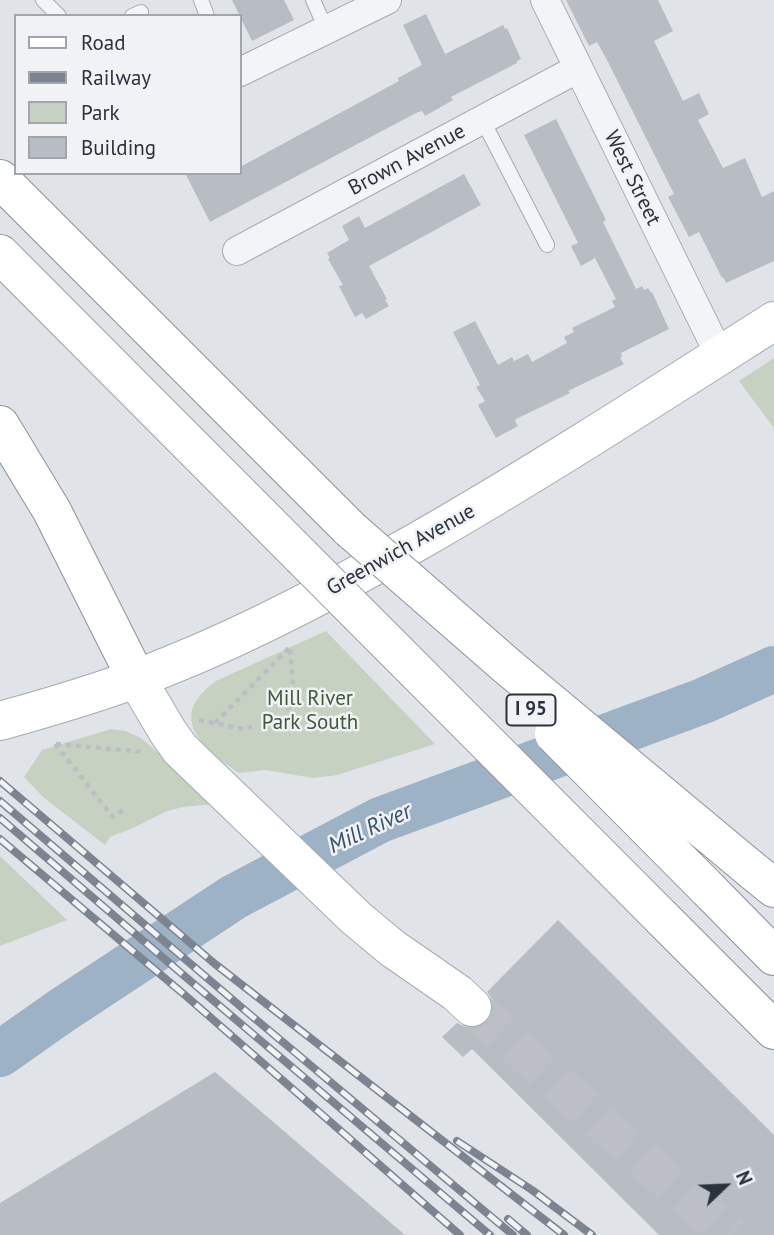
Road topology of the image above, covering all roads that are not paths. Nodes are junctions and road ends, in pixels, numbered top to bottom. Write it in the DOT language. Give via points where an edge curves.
graph roads {
  1 [pos="43,0"];
  2 [pos="313,0"];
  3 [pos="387,0"];
  4 [pos="545,0"];
  5 [pos="57,14"];
  6 [pos="326,29"];
  7 [pos="577,69"];
  8 [pos="242,71"];
  9 [pos="482,120"];
  10 [pos="0,179"];
  11 [pos="547,245"];
  12 [pos="237,251"];
  13 [pos="0,254"];
  14 [pos="774,321"];
  15 [pos="720,356"];
  16 [pos="0,425"];
  17 [pos="350,529"];
  18 [pos="136,678"];
  19 [pos="0,720"];
  20 [pos="763,879"];
  21 [pos="774,956"];
  22 [pos="472,1007"];
  23 [pos="774,1030"];
  1 -- 5 [label="lane"];
  2 -- 6 [label="lane"];
  3 -- 6 [label="street"];
  4 -- 7 [label="street, West Street"];
  6 -- 8 [label="street"];
  7 -- 9 [label="street, Brown Avenue"];
  7 -- 15 [label="street, West Street"];
  9 -- 11 [label="lane"];
  9 -- 12 [label="street, Brown Avenue"];
  10 -- 17 [label="main road, I 95"];
  13 -- 23 [label="main road, I 95, bridge"];
  14 -- 15 [label="main road, Greenwich Avenue"];
  15 -- 18 [label="main road, Greenwich Avenue" via="489,501 368,570 283,615"];
  16 -- 18 [label="main road" via="51,511"];
  17 -- 20 [label="main road, bridge"];
  17 -- 21 [label="main road, I 95, bridge"];
  18 -- 19 [label="main road, Greenwich Avenue"];
  18 -- 22 [label="main road" via="180,749 356,918"];
}
